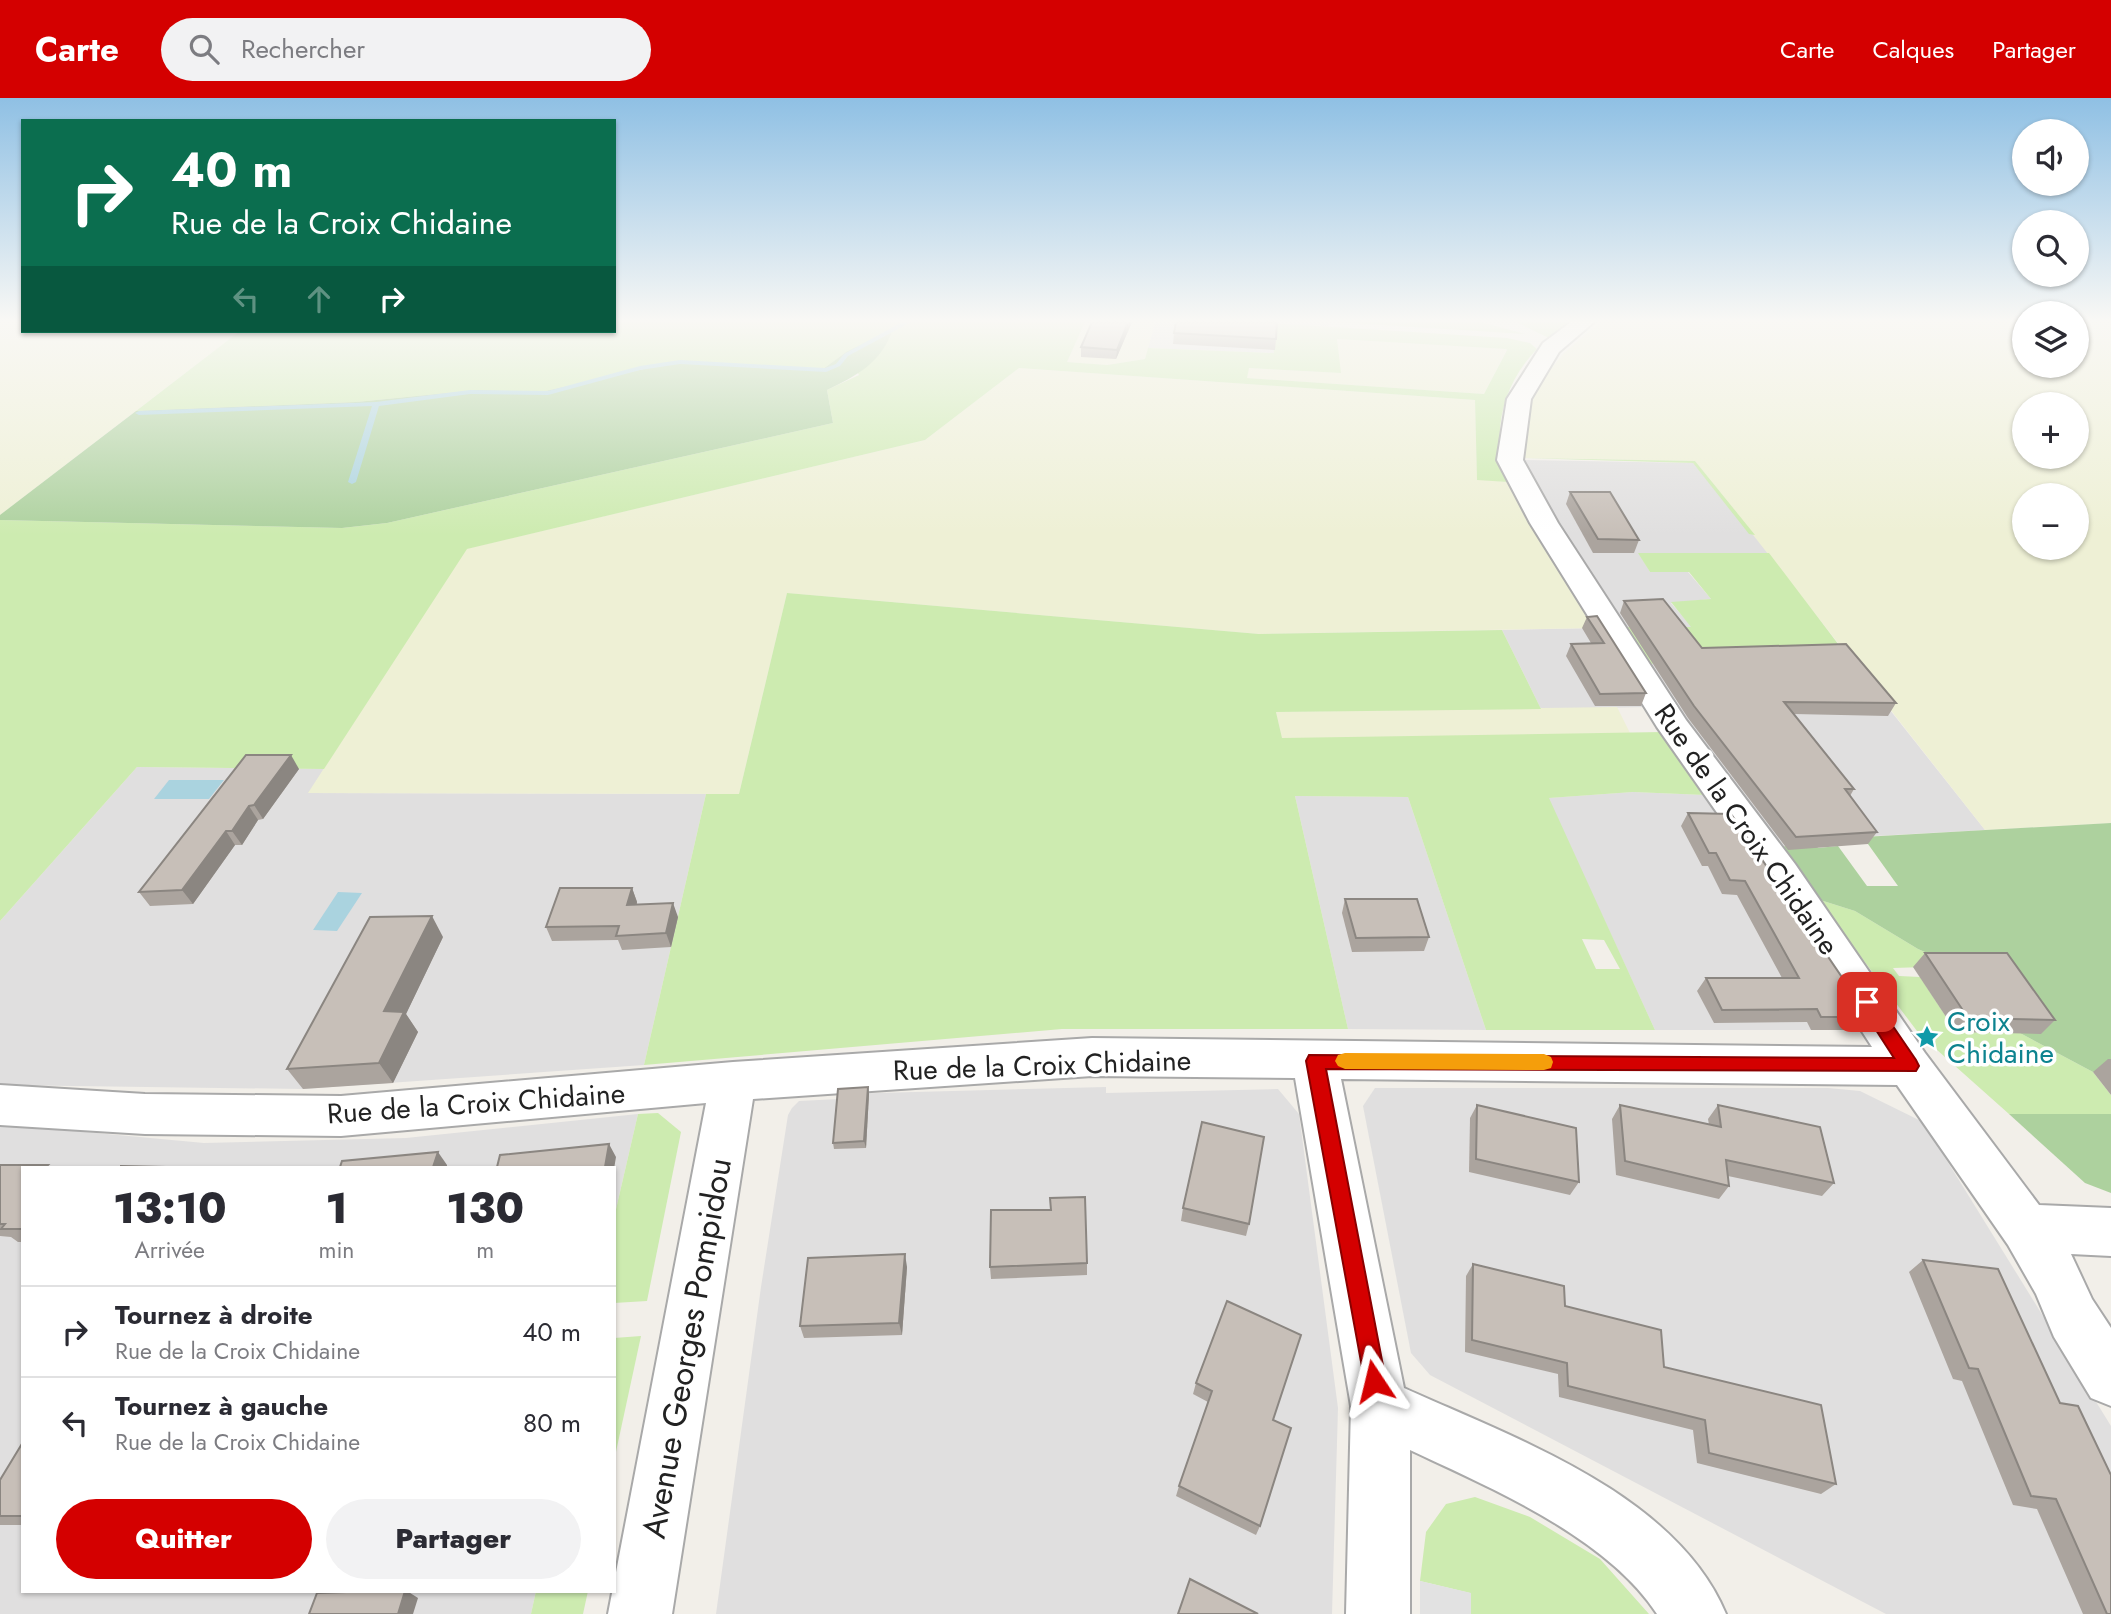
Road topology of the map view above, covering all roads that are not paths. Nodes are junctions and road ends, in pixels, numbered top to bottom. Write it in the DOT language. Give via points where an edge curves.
graph roads {
  1 [pos="1523,393"];
  2 [pos="1315,1061"];
  3 [pos="1909,1066"];
  4 [pos="733,1081"];
  5 [pos="0,1105"];
  6 [pos="2026,1228"];
  7 [pos="2111,1232"];
  8 [pos="2111,1378"];
  9 [pos="1379,1406"];
  10 [pos="640,1614"];
  11 [pos="1378,1614"];
  12 [pos="1694,1614"];
  1 -- 3 [label="street, Rue de la Croix Chidaine" via="1510,460 1544,523 1674,727 1781,874"];
  2 -- 3 [label="street, Rue de la Croix Chidaine"];
  2 -- 4 [label="street, Rue de la Croix Chidaine" via="1092,1058"];
  2 -- 9 [label="street"];
  3 -- 6 [label="street"];
  4 -- 5 [label="street, Rue de la Croix Chidaine" via="341,1116 145,1114"];
  4 -- 10 [label="street, Avenue Georges Pompidou"];
  6 -- 7 [label="street"];
  6 -- 8 [label="street"];
  9 -- 11 [label="street"];
  9 -- 12 [label="street" via="1608,1522 1665,1574"];
}
